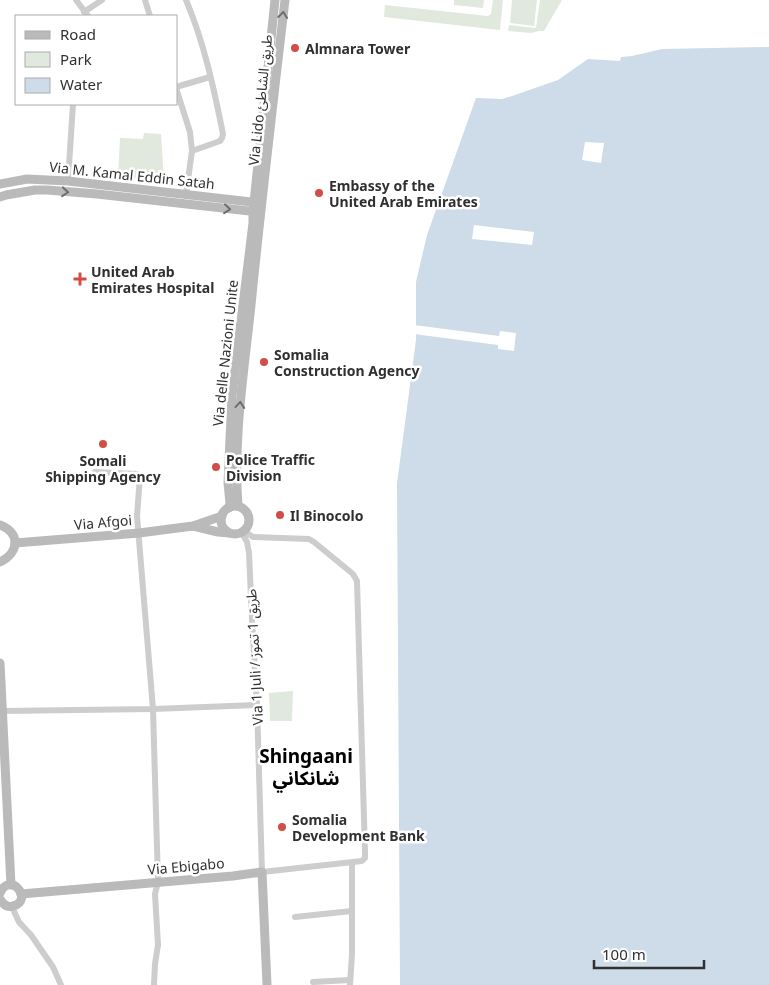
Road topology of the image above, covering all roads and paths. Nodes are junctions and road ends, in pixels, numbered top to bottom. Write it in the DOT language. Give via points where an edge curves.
graph roads {
  1 [pos="76,0"];
  2 [pos="102,0"];
  3 [pos="145,0"];
  4 [pos="186,0"];
  5 [pos="275,0"];
  6 [pos="285,0"];
  7 [pos="86,14"];
  8 [pos="150,15"];
  9 [pos="273,61"];
  10 [pos="210,78"];
  11 [pos="178,87"];
  12 [pos="178,94"];
  13 [pos="73,105"];
  14 [pos="192,151"];
  15 [pos="48,180"];
  16 [pos="68,181"];
  17 [pos="0,184"];
  18 [pos="47,190"];
  19 [pos="186,194"];
  20 [pos="0,197"];
  21 [pos="258,207"];
  22 [pos="94,472"];
  23 [pos="234,507"];
  24 [pos="222,516"];
  25 [pos="0,525"];
  26 [pos="193,526"];
  27 [pos="229,532"];
  28 [pos="243,532"];
  29 [pos="139,533"];
  30 [pos="15,543"];
  31 [pos="0,562"];
  32 [pos="0,664"];
  33 [pos="257,705"];
  34 [pos="153,709"];
  35 [pos="2,711"];
  36 [pos="3,801"];
  37 [pos="352,863"];
  38 [pos="262,872"];
  39 [pos="158,882"];
  40 [pos="11,885"];
  41 [pos="0,893"];
  42 [pos="22,894"];
  43 [pos="0,899"];
  44 [pos="12,907"];
  45 [pos="352,911"];
  46 [pos="295,917"];
  47 [pos="313,982"];
  48 [pos="350,983"];
  49 [pos="61,985"];
  50 [pos="154,985"];
  51 [pos="267,985"];
  1 -- 7 [label="street"];
  2 -- 7 [label="street"];
  3 -- 8 [label="street"];
  4 -- 10 [label="street"];
  5 -- 9 [label="main road, Via Lido طريق الشاطئ"];
  9 -- 6 [label="main road, Via Lido طريق الشاطئ, one-way"];
  9 -- 21 [label="main road, Via Lido طريق الشاطئ"];
  9 -- 21 [label="main road, Via Lido طريق الشاطئ" via="259,159"];
  10 -- 11 [label="street"];
  10 -- 14 [label="street" via="223,134 220,141"];
  12 -- 14 [label="street" via="190,132"];
  13 -- 16 [label="street"];
  14 -- 19 [label="street"];
  15 -- 16 [label="main road, Via M. Kamal Eddin Satah"];
  15 -- 17 [label="main road, Via M. Kamal Eddin Satah" via="27,179"];
  15 -- 18 [label="main road"];
  16 -- 19 [label="main road, Via M. Kamal Eddin Satah"];
  18 -- 20 [label="main road, Via M. Kamal Eddin Satah"];
  18 -- 21 [label="main road, Via M. Kamal Eddin Satah, one-way"];
  19 -- 21 [label="main road, Via M. Kamal Eddin Satah"];
  21 -- 23 [label="main road, Via delle Nazioni Unite"];
  22 -- 29 [label="street" via="140,476"];
  23 -- 24 [label="main road"];
  23 -- 28 [label="main road" via="246,511 249,516 248,528"];
  24 -- 26 [label="main road"];
  24 -- 27 [label="main road" via="222,525"];
  25 -- 30 [label="main road" via="10,530"];
  26 -- 27 [label="main road"];
  26 -- 29 [label="main road, Via Afgoi"];
  27 -- 28 [label="main road"];
  28 -- 33 [label="street, Via 1 Juli / طريق 1 تموز" via="249,553"];
  28 -- 37 [label="street" via="254,537 309,539 353,574 357,582 365,858"];
  29 -- 30 [label="main road, Via Afgoi"];
  29 -- 34 [label="street"];
  30 -- 31 [label="main road" via="12,554"];
  32 -- 35 [label="main road"];
  33 -- 34 [label="street"];
  33 -- 38 [label="street, Via 1 Juli / طريق 1 تموز"];
  34 -- 35 [label="street"];
  34 -- 39 [label="street"];
  35 -- 36 [label="main road"];
  36 -- 40 [label="main road"];
  37 -- 38 [label="street, Via Ebigabo"];
  37 -- 45 [label="street"];
  38 -- 39 [label="main road, Via Ebigabo"];
  38 -- 51 [label="main road"];
  39 -- 42 [label="main road, Via Ebigabo"];
  39 -- 50 [label="street" via="155,894 158,945"];
  40 -- 41 [label="main road" via="5,886"];
  40 -- 42 [label="main road" via="18,887"];
  42 -- 44 [label="main road" via="20,901"];
  43 -- 44 [label="main road"];
  44 -- 49 [label="street" via="19,922 53,967"];
  45 -- 46 [label="street"];
  45 -- 48 [label="street"];
  47 -- 48 [label="street"];
}
